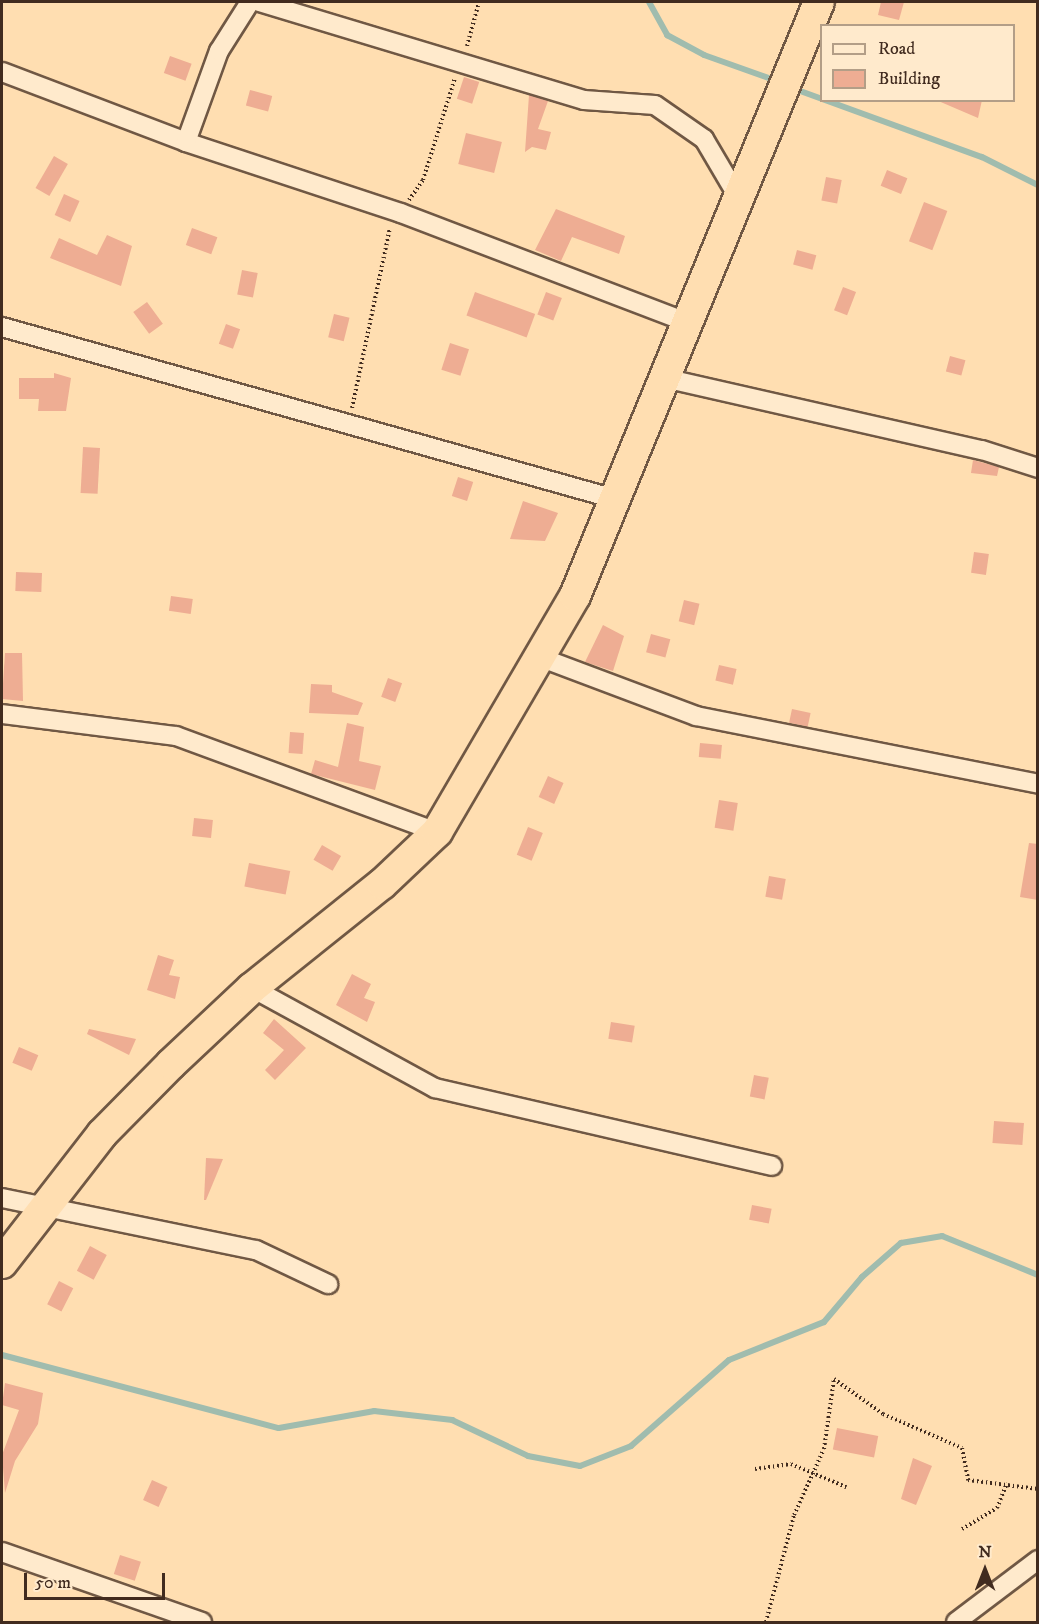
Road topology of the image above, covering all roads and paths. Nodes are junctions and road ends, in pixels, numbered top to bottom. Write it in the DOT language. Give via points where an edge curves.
graph roads {
  1 [pos="250,2"];
  2 [pos="260,2"];
  3 [pos="819,2"];
  4 [pos="2,72"];
  5 [pos="186,141"];
  6 [pos="740,200"];
  7 [pos="687,322"];
  8 [pos="2,327"];
  9 [pos="664,378"];
  10 [pos="1038,468"];
  11 [pos="615,499"];
  12 [pos="542,658"];
  13 [pos="2,714"];
  14 [pos="1038,784"];
  15 [pos="437,832"];
  16 [pos="252,988"];
  17 [pos="772,1166"];
  18 [pos="2,1198"];
  19 [pos="42,1209"];
  20 [pos="2,1263"];
  21 [pos="328,1284"];
  22 [pos="755,1469"];
  23 [pos="814,1470"];
  24 [pos="1007,1483"];
  25 [pos="846,1487"];
  26 [pos="1038,1489"];
  27 [pos="962,1529"];
  28 [pos="2,1552"];
  29 [pos="1038,1560"];
  30 [pos="202,1623"];
  31 [pos="766,1623"];
  32 [pos="956,1623"];
  1 -- 5 [label="street" via="219,51"];
  2 -- 6 [label="street" via="584,100 656,105 704,139"];
  3 -- 6 [label="highway" via="782,84"];
  4 -- 5 [label="street"];
  5 -- 7 [label="street" via="400,213"];
  6 -- 7 [label="highway"];
  7 -- 9 [label="highway"];
  8 -- 11 [label="street"];
  9 -- 10 [label="street" via="982,450"];
  9 -- 11 [label="highway"];
  11 -- 12 [label="highway"];
  12 -- 14 [label="street" via="696,716"];
  12 -- 15 [label="highway"];
  13 -- 15 [label="street" via="176,736"];
  15 -- 16 [label="highway" via="406,865"];
  16 -- 17 [label="street" via="435,1089"];
  16 -- 19 [label="highway" via="102,1134"];
  18 -- 19 [label="street"];
  19 -- 20 [label="highway"];
  19 -- 21 [label="street" via="256,1250"];
  22 -- 23 [label="path" via="791,1464"];
  23 -- 24 [label="path" via="824,1449 834,1379 883,1414 962,1448 968,1480"];
  23 -- 25 [label="path" via="822,1481"];
  23 -- 31 [label="path" via="794,1515"];
  24 -- 26 [label="path"];
  24 -- 27 [label="path" via="997,1508"];
  28 -- 30 [label="street"];
  29 -- 32 [label="street"];
}
